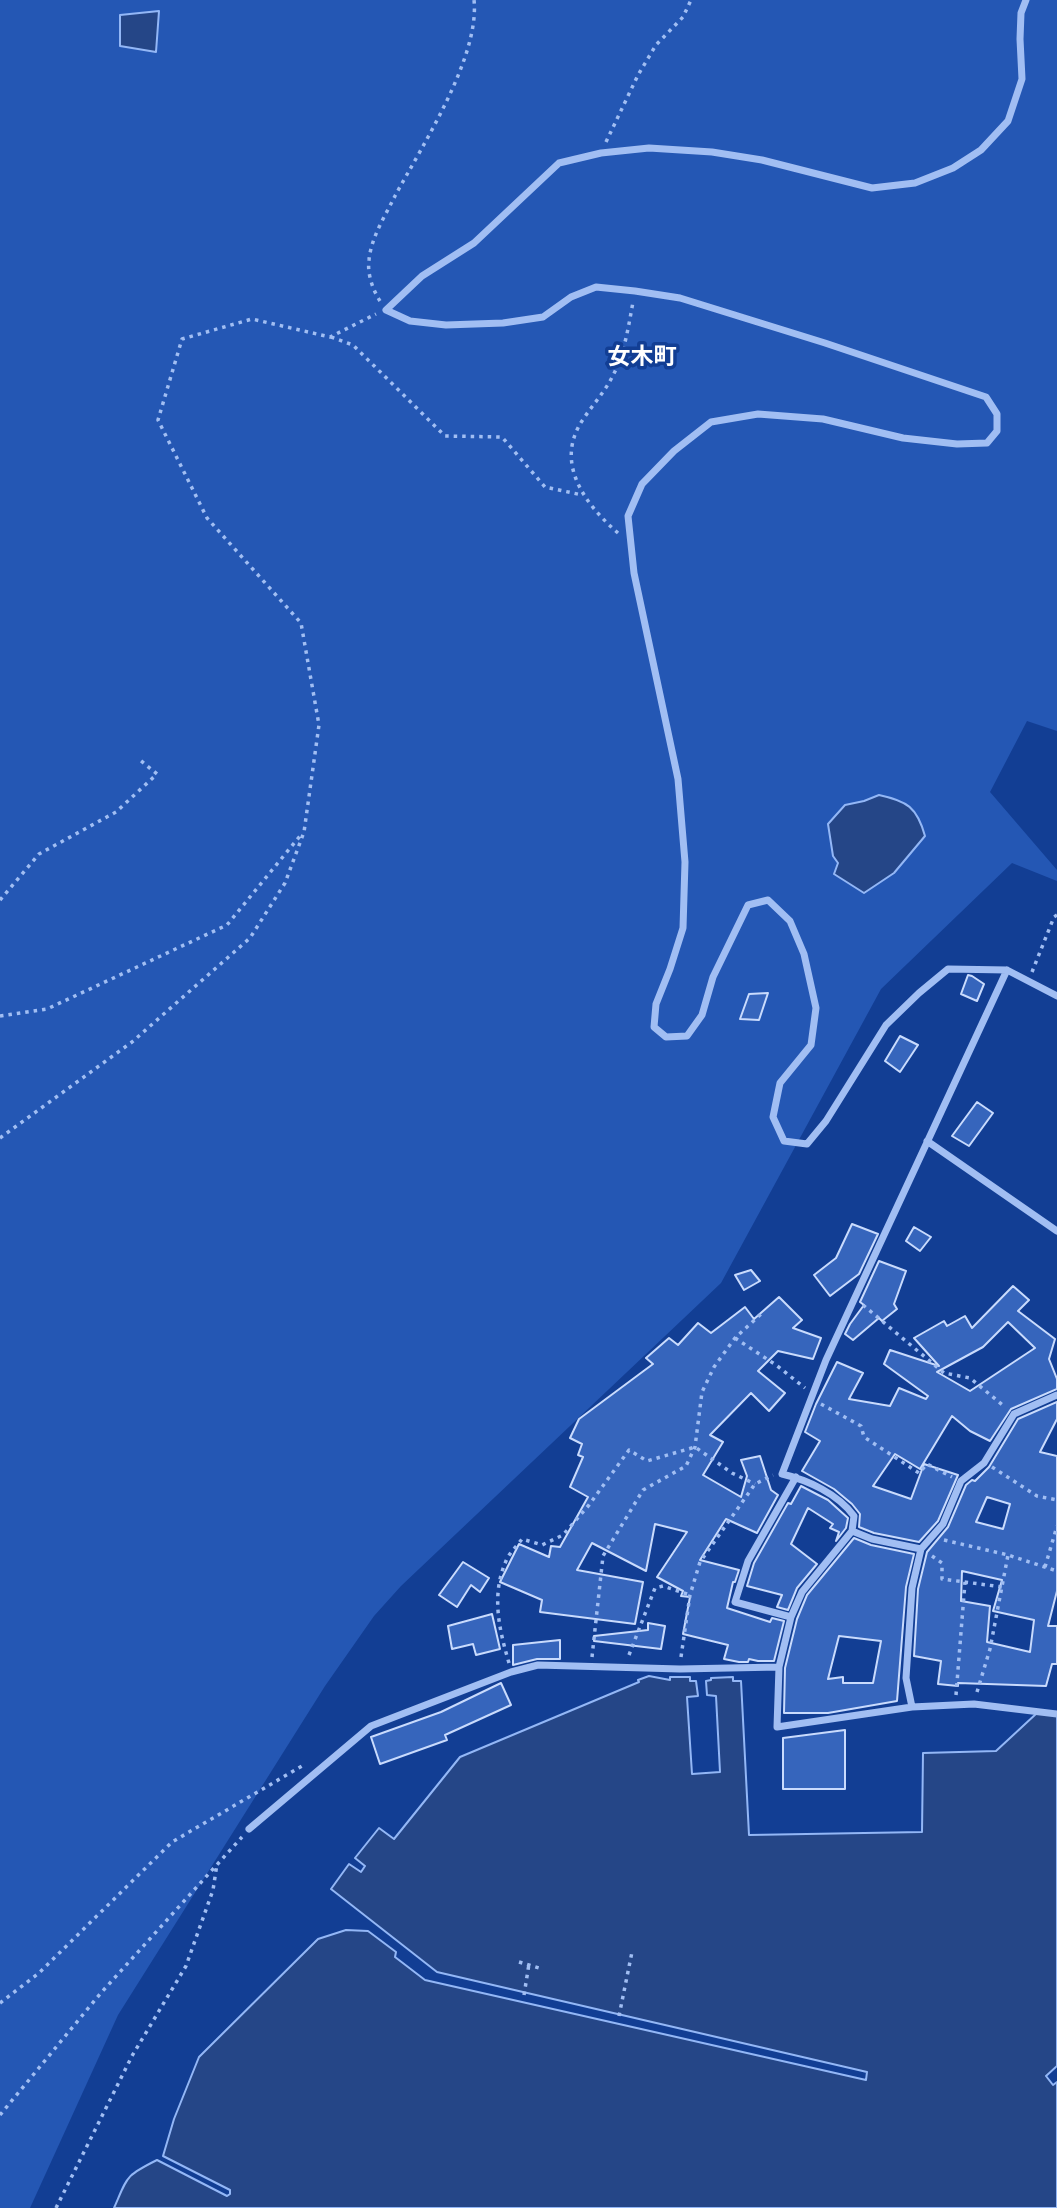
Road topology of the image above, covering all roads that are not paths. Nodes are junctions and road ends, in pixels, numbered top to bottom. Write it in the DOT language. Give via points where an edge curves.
graph roads {
  1 [pos="1026,0"];
  2 [pos="1007,970"];
  3 [pos="1057,996"];
  4 [pos="928,1141"];
  5 [pos="1057,1231"];
  6 [pos="1057,1395"];
  7 [pos="796,1477"];
  8 [pos="852,1531"];
  9 [pos="921,1549"];
  10 [pos="791,1617"];
  11 [pos="779,1667"];
  12 [pos="912,1707"];
  13 [pos="1057,1714"];
  14 [pos="249,1829"];
  1 -- 2 [label="street" via="1021,13 1022,79 1008,121 981,150 953,168 915,183 872,188 712,152 649,148 559,163 474,243 422,276 386,310 410,321 503,323 543,317 571,297 596,287 635,291 680,298 986,397 997,414 997,431 988,443 902,438 823,419 758,414 710,422 642,484 628,516 634,573 678,779 685,862 683,928 656,1004 654,1027 666,1037 687,1035 702,1015 713,978 748,905 768,900 790,921 804,954 816,1008 811,1045 780,1083 773,1117 784,1141 807,1143 826,1121 886,1025 919,992 948,969"];
  2 -- 3 [label="street"];
  2 -- 4 [label="street"];
  4 -- 5 [label="street"];
  4 -- 7 [label="street" via="811,1396 782,1474"];
  6 -- 9 [label="street" via="1014,1414 984,1463 961,1481 943,1524"];
  7 -- 8 [label="street" via="848,1507 854,1516"];
  7 -- 10 [label="street" via="748,1561 735,1602"];
  8 -- 9 [label="street"];
  8 -- 10 [label="street" via="802,1592"];
  9 -- 12 [label="street" via="912,1588 906,1678"];
  10 -- 11 [label="street"];
  11 -- 12 [label="street" via="777,1727"];
  11 -- 14 [label="street" via="538,1665 511,1672 371,1726"];
  12 -- 13 [label="street" via="974,1704"];
}
